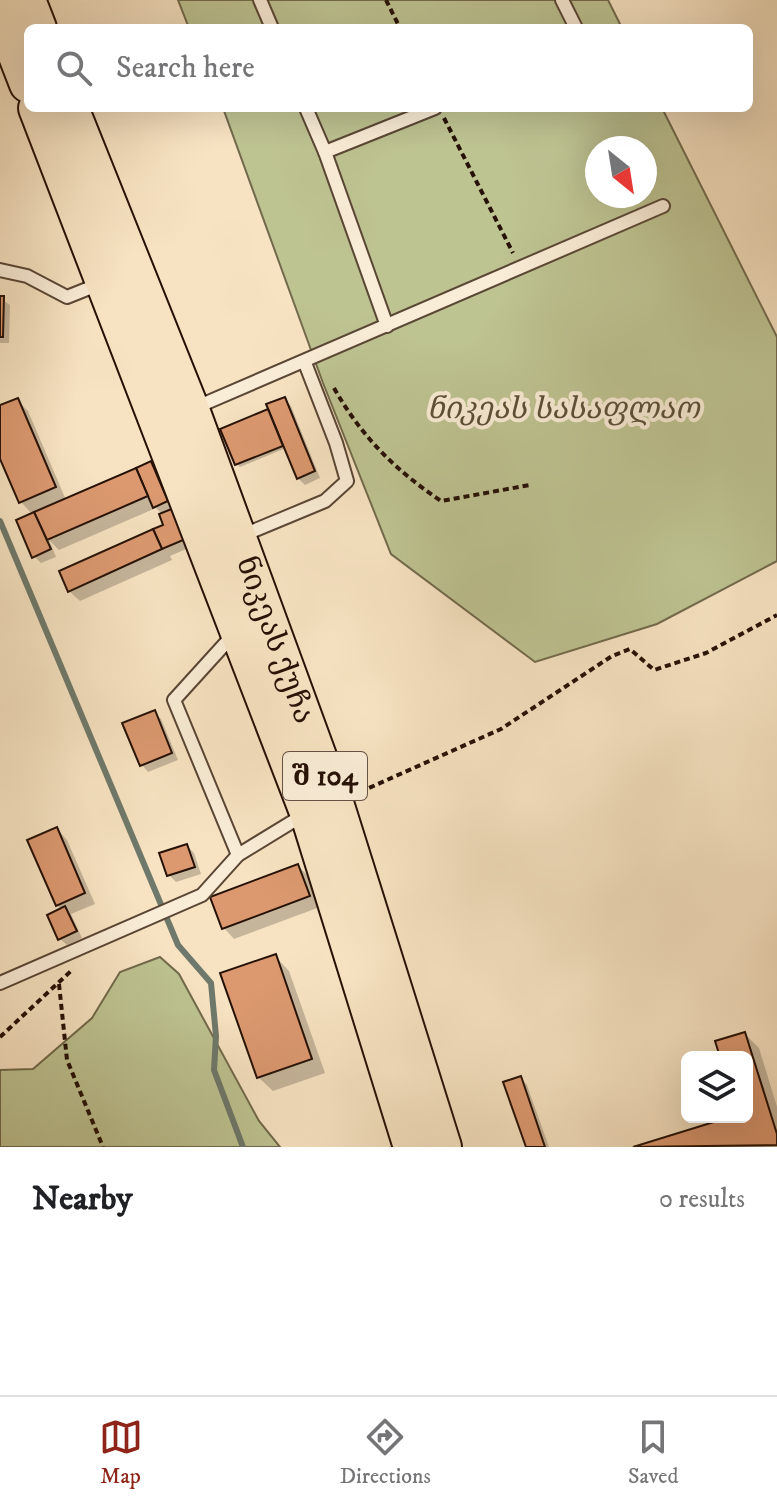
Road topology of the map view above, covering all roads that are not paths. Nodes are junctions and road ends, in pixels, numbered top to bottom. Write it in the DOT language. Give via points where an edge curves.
graph roads {
  1 [pos="27,0"];
  2 [pos="260,0"];
  3 [pos="562,0"];
  4 [pos="0,12"];
  5 [pos="36,24"];
  6 [pos="270,24"];
  7 [pos="574,24"];
  8 [pos="24,74"];
  9 [pos="39,112"];
  10 [pos="71,112"];
  11 [pos="308,112"];
  12 [pos="427,112"];
  13 [pos="325,152"];
  14 [pos="663,206"];
  15 [pos="0,270"];
  16 [pos="105,282"];
  17 [pos="387,326"];
  18 [pos="311,361"];
  19 [pos="175,416"];
  20 [pos="238,537"];
  21 [pos="238,629"];
  22 [pos="321,808"];
  23 [pos="238,855"];
  24 [pos="0,983"];
  25 [pos="412,1147"];
  26 [pos="443,1147"];
  1 -- 5 [label="main road"];
  2 -- 6 [label="lane"];
  3 -- 7 [label="lane"];
  4 -- 8 [label="main road"];
  9 -- 16 [label="main road, შ 104"];
  10 -- 19 [label="main road, შ 104"];
  11 -- 13 [label="lane"];
  12 -- 13 [label="lane"];
  13 -- 17 [label="lane"];
  14 -- 17 [label="lane"];
  15 -- 16 [label="lane" via="27,276 67,297"];
  16 -- 19 [label="main road, შ 104"];
  17 -- 18 [label="lane"];
  18 -- 19 [label="lane"];
  18 -- 20 [label="lane" via="347,481 325,501"];
  19 -- 20 [label="main road, ნიკეას ქუჩა / შ 104"];
  19 -- 21 [label="main road, ნიკეას ქუჩა / შ 104"];
  20 -- 22 [label="main road, ნიკეას ქუჩა / შ 104"];
  21 -- 22 [label="main road, ნიკეას ქუჩა / შ 104"];
  21 -- 23 [label="lane" via="174,700"];
  22 -- 23 [label="lane"];
  22 -- 25 [label="main road, ნიკეას ქუჩა / შ 104"];
  22 -- 26 [label="main road, ნიკეას ქუჩა / შ 104"];
  23 -- 24 [label="lane" via="202,895"];
}
